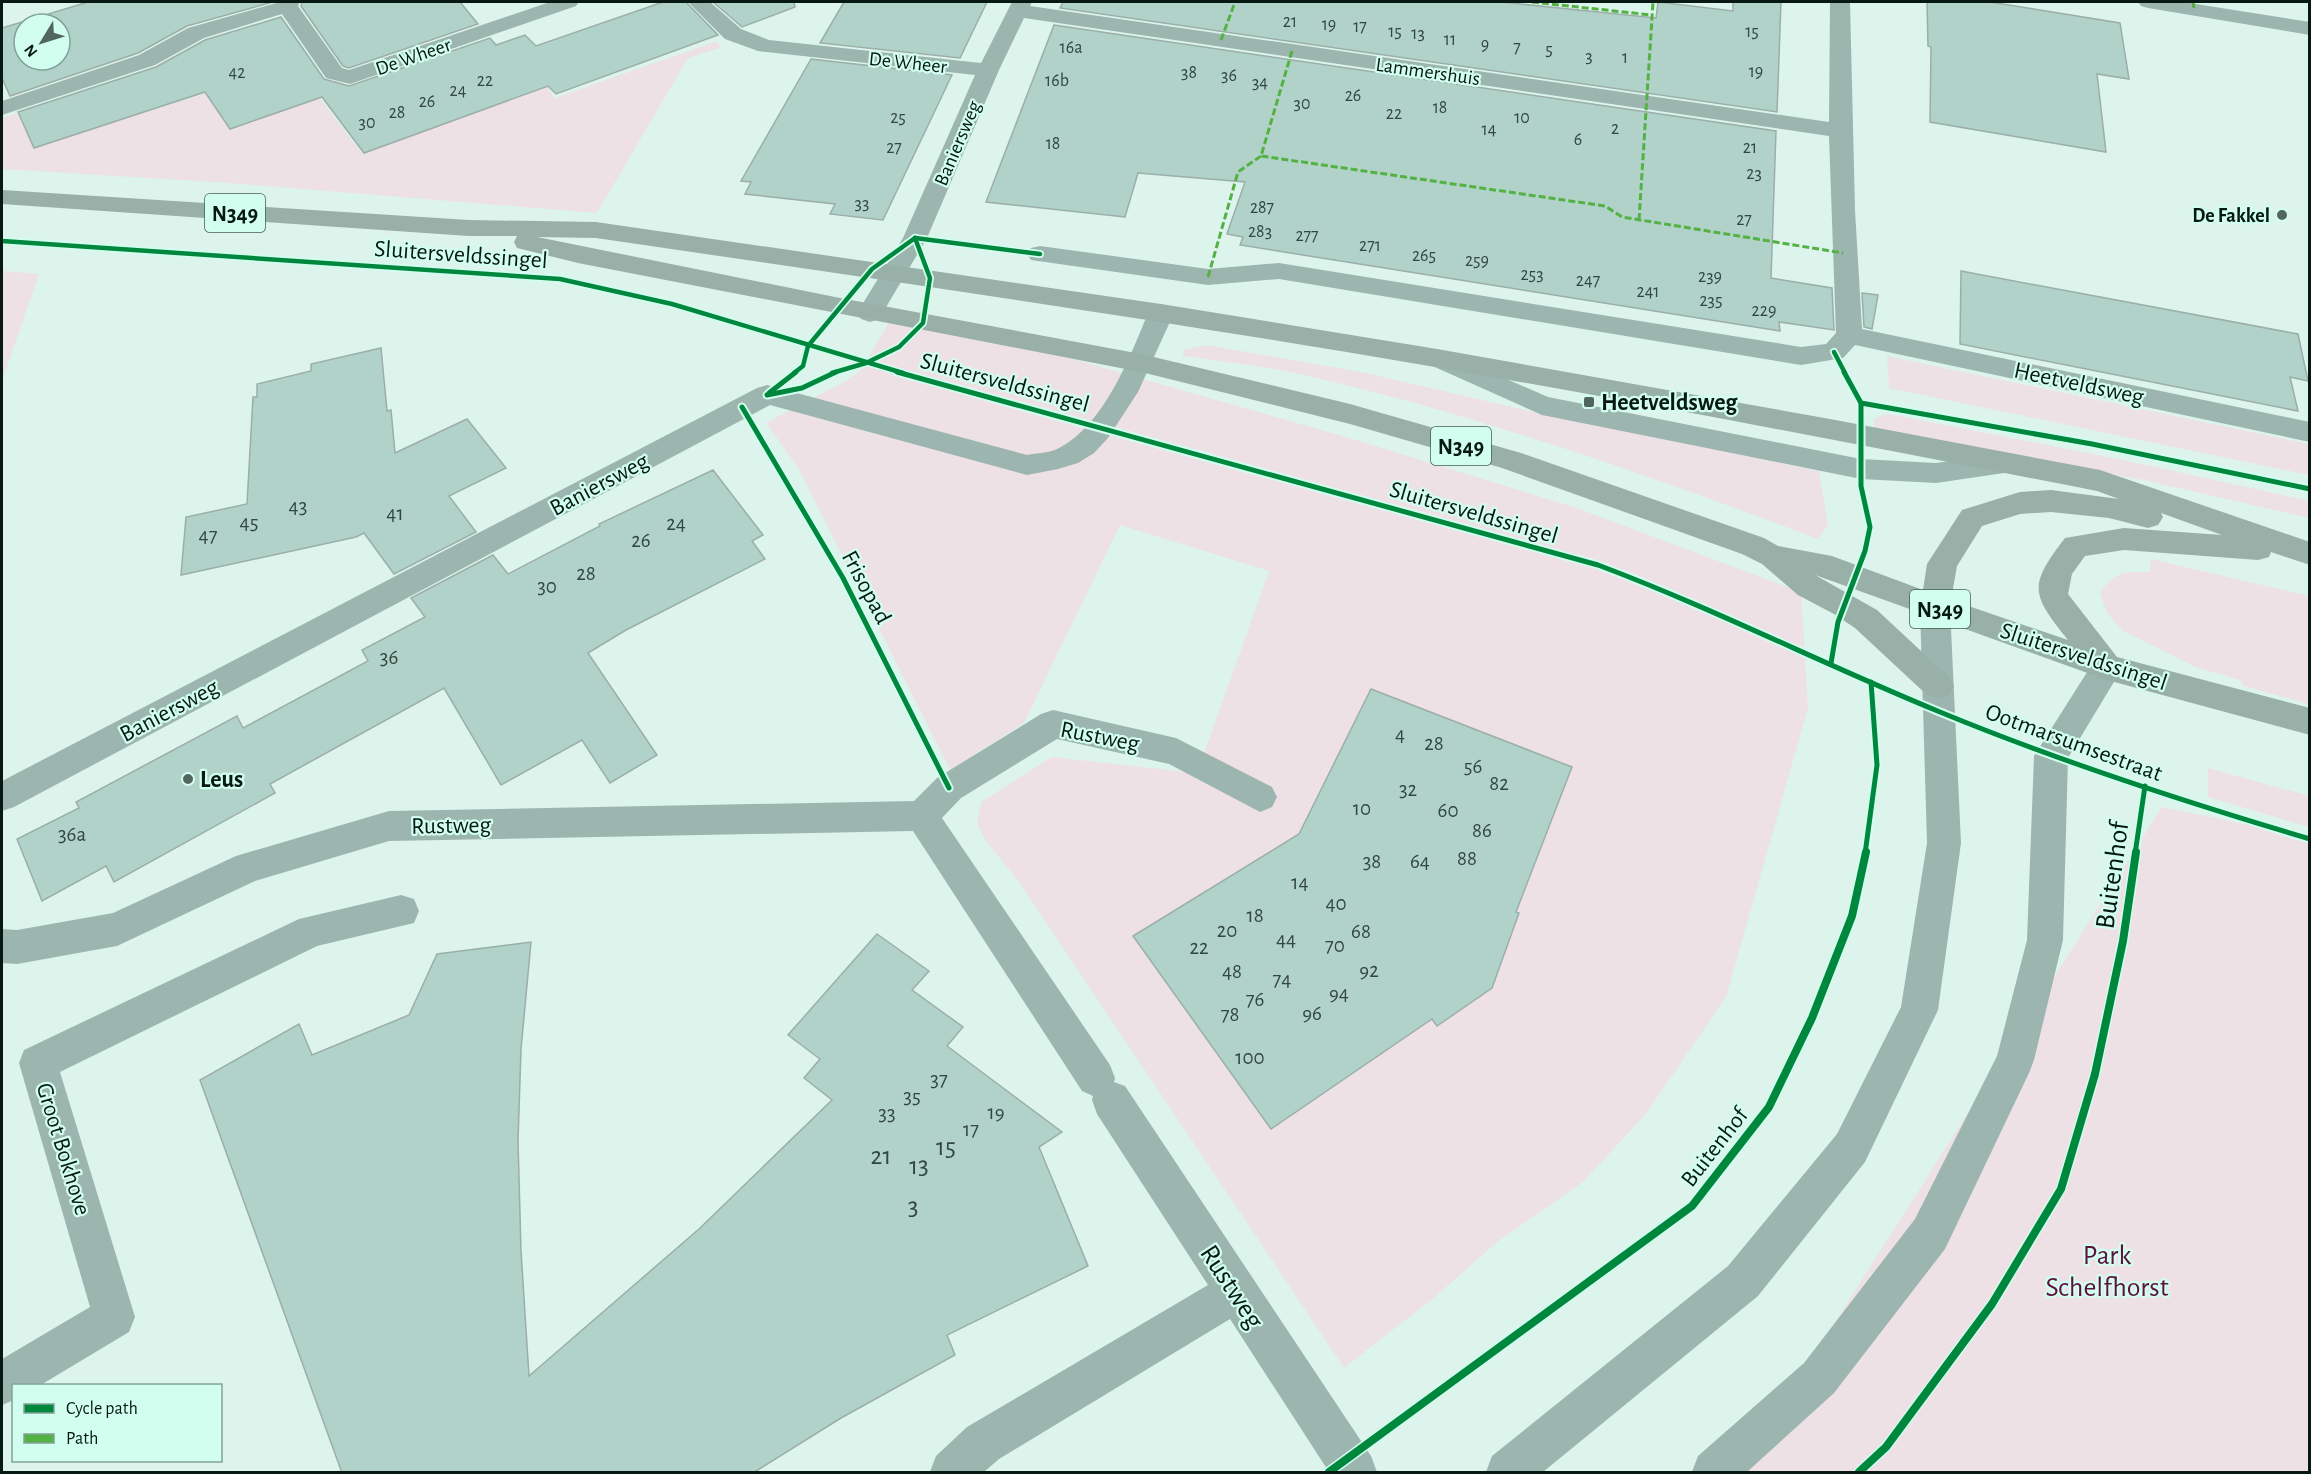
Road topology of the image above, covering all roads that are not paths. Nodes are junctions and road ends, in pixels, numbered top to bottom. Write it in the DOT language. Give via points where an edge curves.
graph roads {
  1 [pos="569,2"];
  2 [pos="699,2"];
  3 [pos="1840,2"];
  4 [pos="2148,2"];
  5 [pos="288,4"];
  6 [pos="1020,6"];
  7 [pos="2310,29"];
  8 [pos="988,70"];
  9 [pos="2,108"];
  10 [pos="1839,130"];
  11 [pos="2,197"];
  12 [pos="469,228"];
  13 [pos="1040,254"];
  14 [pos="896,273"];
  15 [pos="870,313"];
  16 [pos="1161,313"];
  17 [pos="1842,344"];
  18 [pos="1437,358"];
  19 [pos="1141,363"];
  20 [pos="2310,432"];
  21 [pos="2004,463"];
  22 [pos="2306,553"];
  23 [pos="1772,556"];
  24 [pos="1935,607"];
  25 [pos="2107,667"];
  26 [pos="1938,686"];
  27 [pos="2310,722"];
  28 [pos="1260,797"];
  29 [pos="2,798"];
  30 [pos="922,816"];
  31 [pos="401,911"];
  32 [pos="2,946"];
  33 [pos="1237,1291"];
  34 [pos="2,1383"];
  35 [pos="952,1473"];
  36 [pos="1355,1473"];
  37 [pos="1508,1473"];
  38 [pos="1714,1473"];
  1 -- 5 [label="street, De Wheer" via="350,77 334,73"];
  2 -- 8 [label="street, De Wheer" via="733,34 766,46"];
  3 -- 10 [label="street"];
  4 -- 7 [label="street"];
  5 -- 9 [label="street, De Wheer" via="196,33 147,60"];
  6 -- 8 [label="street, Baniersweg"];
  6 -- 10 [label="street, Lammershuis"];
  8 -- 14 [label="street, Baniersweg"];
  10 -- 17 [label="street"];
  11 -- 12 [label="main road, Sluitersveldssingel / N349"];
  12 -- 14 [label="main road, Sluitersveldssingel / N349" via="596,230"];
  12 -- 15 [label="main road, Sluitersveldssingel / N349" via="578,255"];
  13 -- 17 [label="street" via="1208,277 1279,271 1801,356"];
  14 -- 15 [label="street, Baniersweg"];
  14 -- 16 [label="main road, Sluitersveldssingel / N349"];
  15 -- 19 [label="main road, Sluitersveldssingel / N349"];
  16 -- 18 [label="main road, Sluitersveldssingel / N349"];
  16 -- 19 [label="street, Baniersweg"];
  17 -- 20 [label="street, Heetveldsweg"];
  18 -- 21 [label="street" via="1542,405 1861,469 1936,473"];
  19 -- 23 [label="main road, Sluitersveldssingel / N349" via="1350,414 1511,460"];
  19 -- 29 [label="street, Baniersweg" via="1093,437 1068,456 1027,465 767,395"];
  21 -- 22 [label="main road" via="2100,481"];
  22 -- 24 [label="main road" via="2109,507 2051,501 2020,503 1972,518 1942,564"];
  22 -- 25 [label="main road" via="2124,539 2076,546 2056,571 2053,595"];
  23 -- 24 [label="main road, Sluitersveldssingel / N349" via="1821,564"];
  23 -- 26 [label="main road" via="1809,587 1866,619"];
  24 -- 25 [label="main road, Sluitersveldssingel / N349"];
  24 -- 26 [label="street"];
  25 -- 27 [label="main road, Sluitersveldssingel / N349"];
  25 -- 38 [label="street" via="2051,756 2045,940 2015,1060 1930,1234 1819,1378"];
  26 -- 37 [label="street" via="1944,843 1919,1010 1851,1148 1743,1281"];
  28 -- 30 [label="street, Rustweg" via="1176,752 1053,724 950,788"];
  30 -- 32 [label="street, Rustweg" via="389,826 248,867 117,928 17,947"];
  30 -- 33 [label="street, Rustweg"];
  31 -- 34 [label="street, Groot Bokhove" via="312,931 38,1063 114,1317"];
  33 -- 35 [label="street" via="983,1443"];
  33 -- 36 [label="street, Rustweg"];
}
